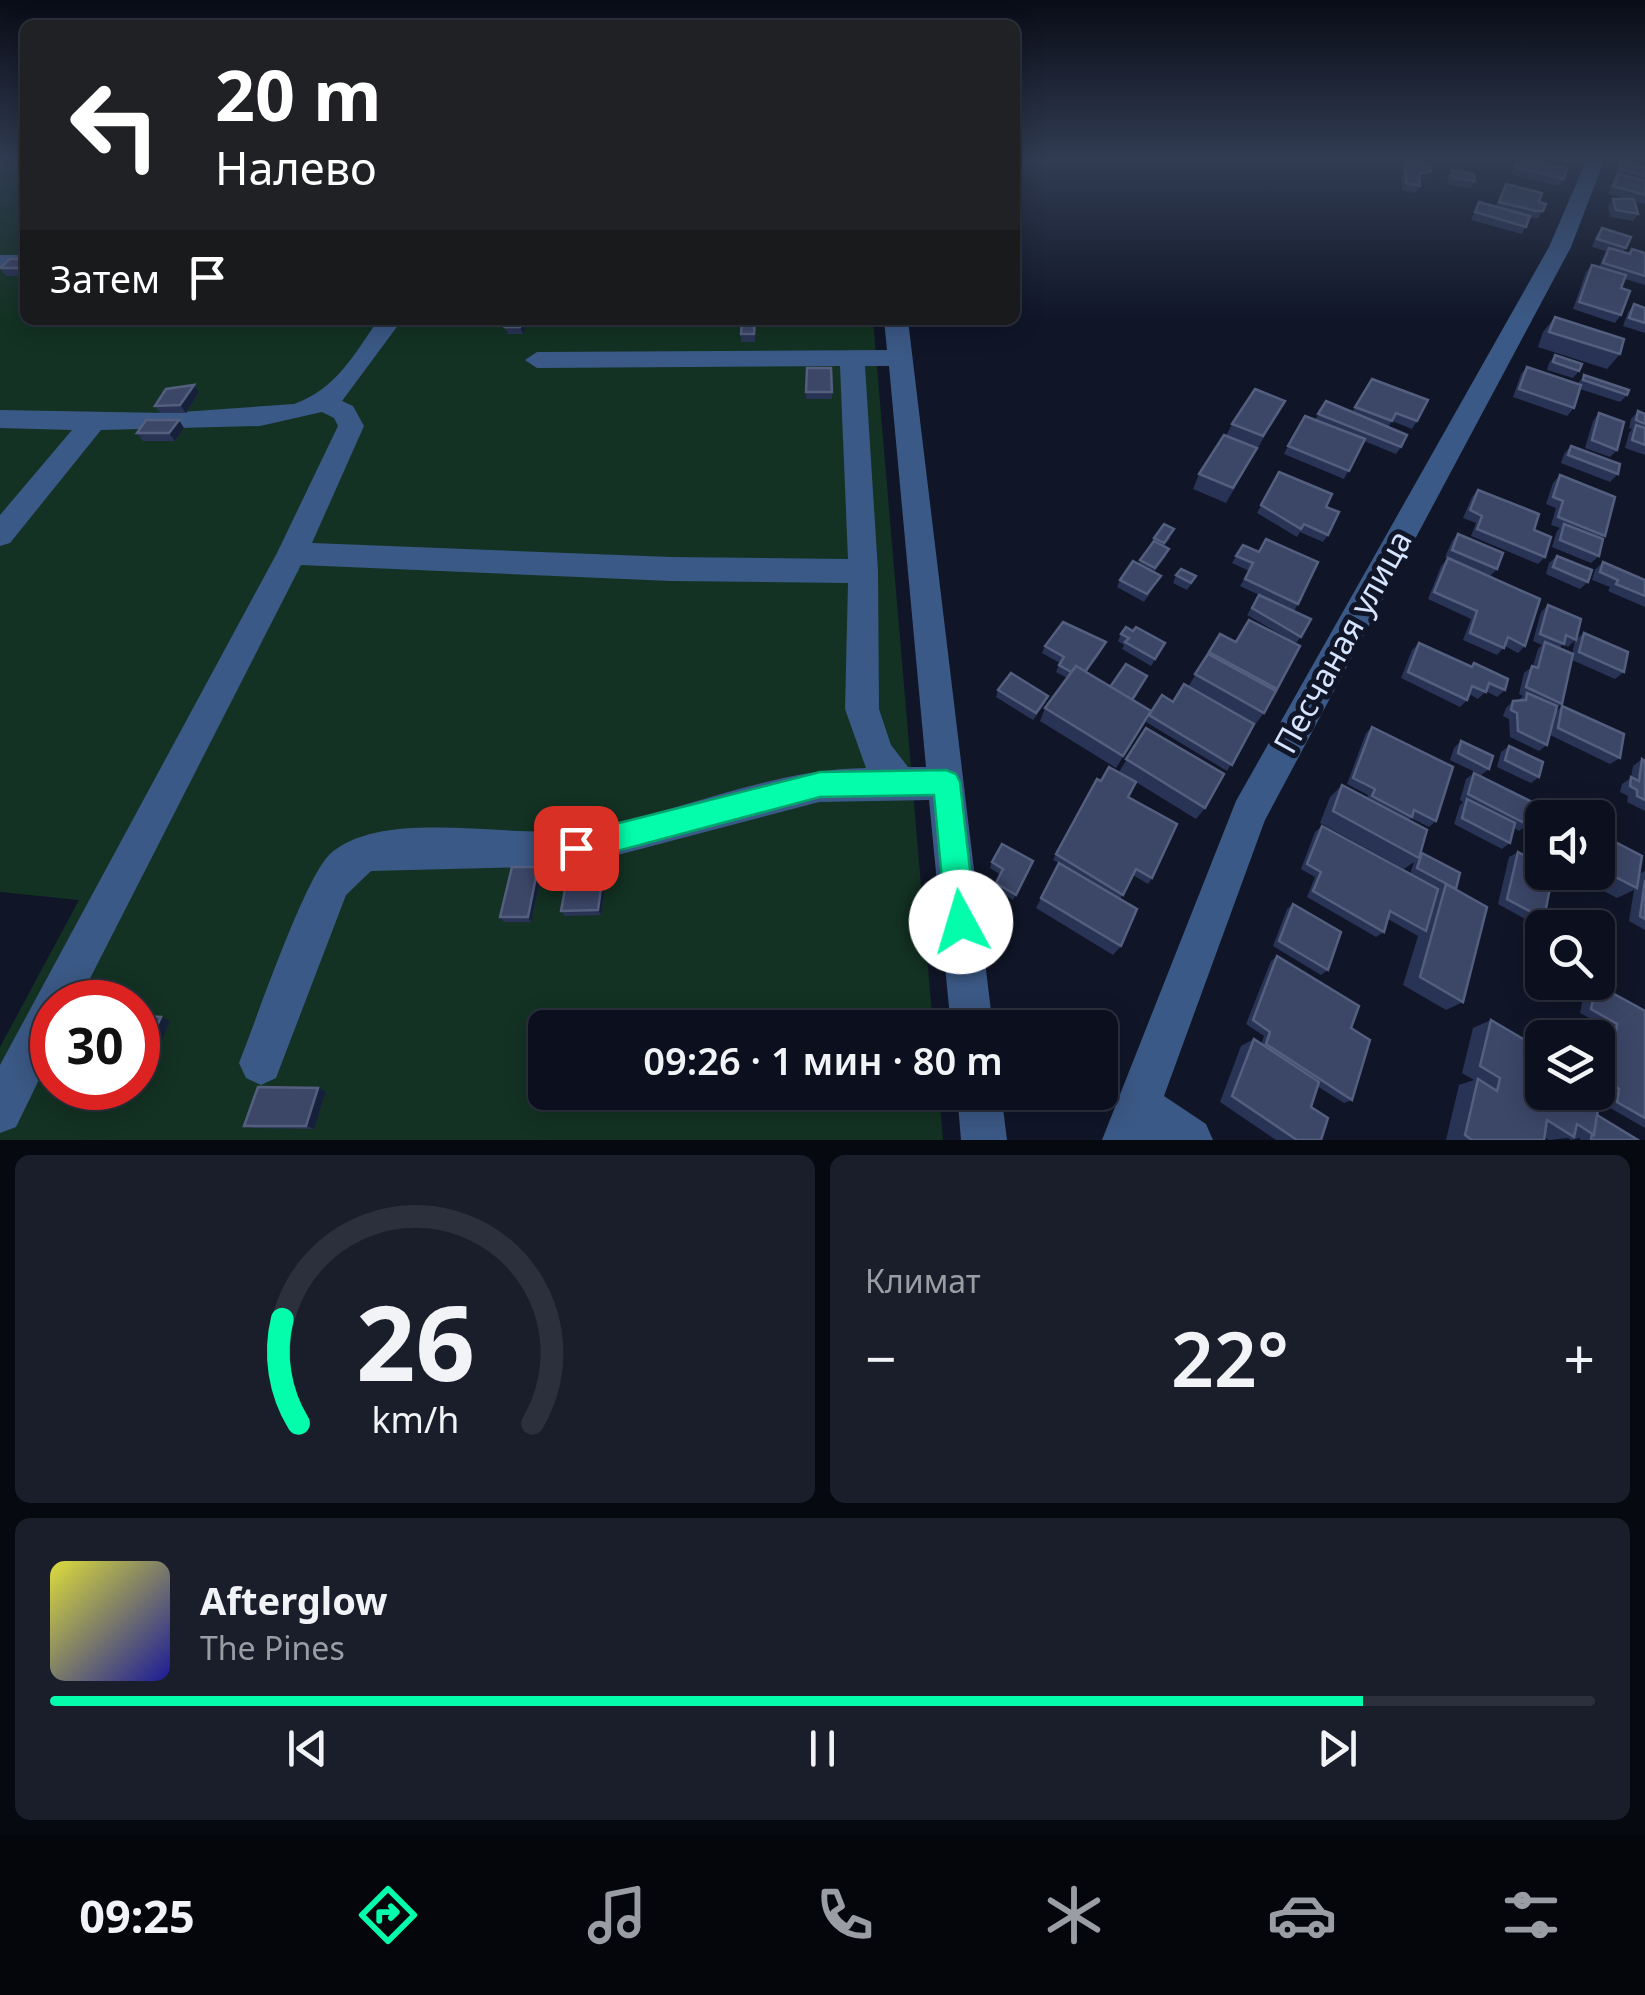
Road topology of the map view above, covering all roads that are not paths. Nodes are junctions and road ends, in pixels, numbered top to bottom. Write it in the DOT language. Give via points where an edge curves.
graph roads {
  1 [pos="1574,214"];
  2 [pos="386,325"];
  3 [pos="896,325"];
  4 [pos="852,358"];
  5 [pos="899,358"];
  6 [pos="537,360"];
  7 [pos="323,403"];
  8 [pos="0,419"];
  9 [pos="94,421"];
  10 [pos="0,534"];
  11 [pos="292,553"];
  12 [pos="862,571"];
  13 [pos="946,782"];
  14 [pos="900,783"];
  15 [pos="68,980"];
  16 [pos="970,1010"];
  17 [pos="30,1052"];
  18 [pos="261,1063"];
  19 [pos="981,1110"];
  20 [pos="0,1111"];
  21 [pos="1133,1123"];
  22 [pos="984,1140"];
  23 [pos="1190,1140"];
  1 -- 21 [label="street, Песчаная улица" via="1249,814"];
  2 -- 7 [label="street"];
  3 -- 5 [label="street"];
  4 -- 5 [label="street"];
  4 -- 6 [label="street"];
  4 -- 12 [label="street"];
  5 -- 13 [label="street"];
  7 -- 9 [label="street" via="254,417"];
  7 -- 11 [label="street" via="344,412 351,426"];
  8 -- 9 [label="street"];
  9 -- 10 [label="street"];
  11 -- 12 [label="street"];
  11 -- 15 [label="street"];
  12 -- 14 [label="street" via="862,709 876,753"];
  13 -- 14 [label="street"];
  13 -- 16 [label="street"];
  14 -- 18 [label="street" via="820,784 576,848 360,854 331,883"];
  17 -- 20 [label="street"];
  19 -- 22 [label="street"];
  21 -- 23 [label="street"];
}
